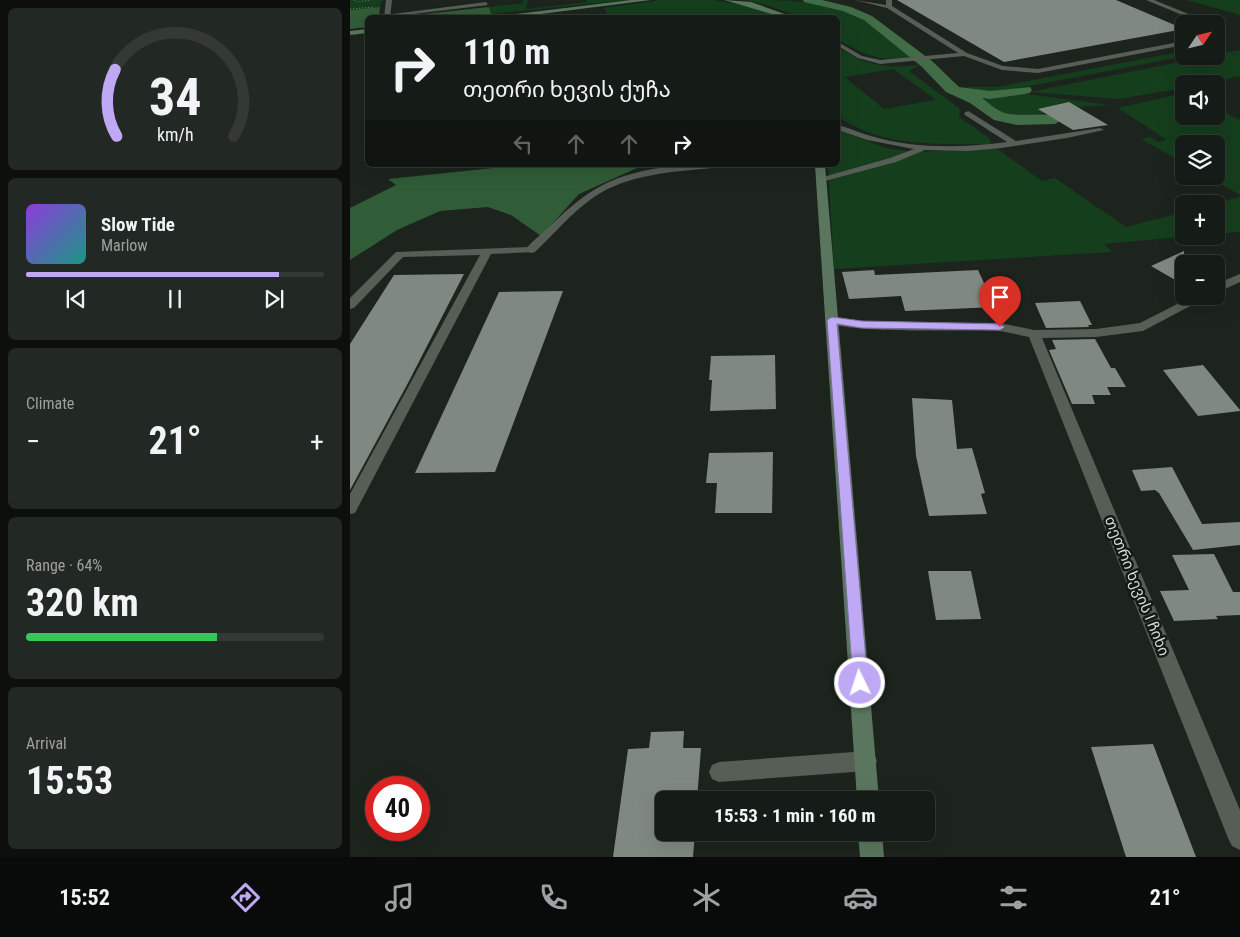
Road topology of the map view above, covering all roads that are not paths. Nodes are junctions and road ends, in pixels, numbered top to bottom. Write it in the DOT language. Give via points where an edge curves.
graph roads {
  1 [pos="648,0"];
  2 [pos="727,0"];
  3 [pos="858,0"];
  4 [pos="1149,0"];
  5 [pos="486,4"];
  6 [pos="889,4"];
  7 [pos="396,15"];
  8 [pos="514,15"];
  9 [pos="784,15"];
  10 [pos="1187,15"];
  11 [pos="365,31"];
  12 [pos="350,33"];
  13 [pos="840,45"];
  14 [pos="1175,46"];
  15 [pos="965,54"];
  16 [pos="968,114"];
  17 [pos="840,128"];
  18 [pos="1100,130"];
  19 [pos="1014,143"];
  20 [pos="922,149"];
  21 [pos="692,167"];
  22 [pos="820,167"];
  23 [pos="821,179"];
  24 [pos="531,250"];
  25 [pos="487,252"];
  26 [pos="1240,278"];
  27 [pos="1225,285"];
  28 [pos="350,305"];
  29 [pos="1186,305"];
  30 [pos="832,320"];
  31 [pos="1034,334"];
  32 [pos="355,490"];
  33 [pos="350,508"];
  34 [pos="866,762"];
  35 [pos="718,772"];
  36 [pos="868,791"];
  37 [pos="1240,838"];
  38 [pos="871,841"];
  39 [pos="872,857"];
  1 -- 8 [label="street"];
  2 -- 9 [label="street"];
  3 -- 6 [label="lane"];
  4 -- 10 [label="lane"];
  5 -- 7 [label="lane"];
  6 -- 15 [label="lane"];
  11 -- 12 [label="street"];
  13 -- 15 [label="lane" via="860,57 880,62"];
  14 -- 15 [label="lane" via="1038,71 1002,68"];
  16 -- 19 [label="lane"];
  17 -- 20 [label="lane" via="889,144"];
  18 -- 19 [label="lane"];
  19 -- 20 [label="lane"];
  20 -- 23 [label="lane"];
  21 -- 24 [label="street" via="653,171 590,195"];
  22 -- 23 [label="street"];
  23 -- 30 [label="street"];
  24 -- 25 [label="lane"];
  25 -- 28 [label="lane" via="400,254"];
  25 -- 32 [label="lane"];
  26 -- 27 [label="street"];
  29 -- 31 [label="street" via="1143,328"];
  30 -- 31 [label="street" via="862,324 1000,327"];
  30 -- 34 [label="street"];
  31 -- 37 [label="street, თეთრი ხევის I ჩიხი"];
  32 -- 33 [label="lane"];
  34 -- 35 [label="lane"];
  34 -- 36 [label="street"];
  38 -- 39 [label="street"];
}
